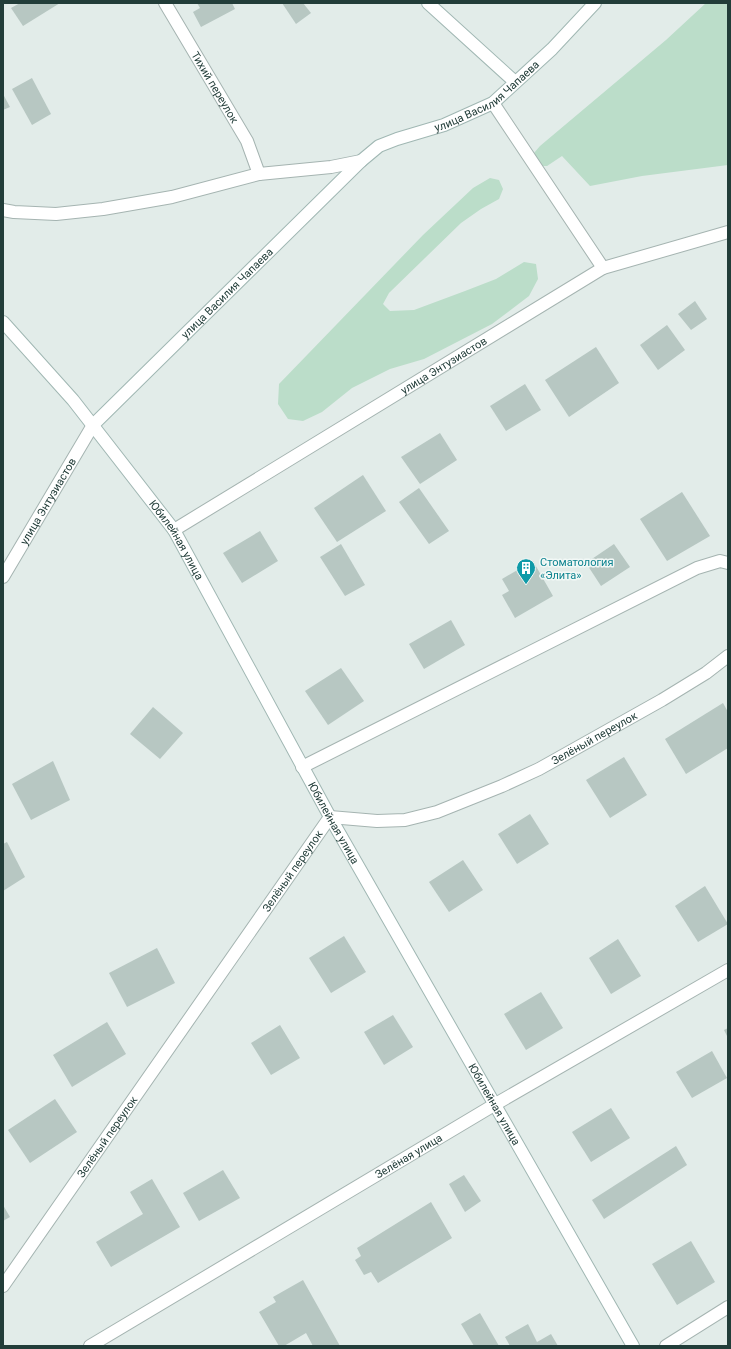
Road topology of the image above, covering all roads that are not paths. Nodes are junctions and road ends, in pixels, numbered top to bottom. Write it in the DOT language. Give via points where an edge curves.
graph roads {
  1 [pos="165,3"];
  2 [pos="428,3"];
  3 [pos="595,3"];
  4 [pos="515,82"];
  5 [pos="493,104"];
  6 [pos="361,161"];
  7 [pos="259,174"];
  8 [pos="3,210"];
  9 [pos="728,232"];
  10 [pos="603,268"];
  11 [pos="3,322"];
  12 [pos="93,425"];
  13 [pos="174,530"];
  14 [pos="728,563"];
  15 [pos="3,577"];
  16 [pos="728,656"];
  17 [pos="302,767"];
  18 [pos="330,817"];
  19 [pos="728,970"];
  20 [pos="494,1105"];
  21 [pos="3,1286"];
  22 [pos="728,1307"];
  23 [pos="90,1346"];
  24 [pos="633,1346"];
  25 [pos="666,1346"];
  1 -- 7 [label="street, Тихий переулок" via="247,141"];
  2 -- 4 [label="street"];
  3 -- 4 [label="street, улица Василия Чапаева" via="552,49"];
  4 -- 5 [label="street, улица Василия Чапаева"];
  5 -- 6 [label="street, улица Василия Чапаева" via="444,125 380,146"];
  5 -- 10 [label="street"];
  6 -- 7 [label="street, улица Василия Чапаева" via="331,167"];
  6 -- 12 [label="street, улица Василия Чапаева"];
  7 -- 8 [label="street, улица Василия Чапаева" via="172,197 102,209 56,214"];
  9 -- 10 [label="street, улица Энтузиастов"];
  10 -- 13 [label="street, улица Энтузиастов"];
  11 -- 12 [label="street, Юбилейная улица"];
  12 -- 13 [label="street, Юбилейная улица"];
  12 -- 15 [label="street, улица Энтузиастов"];
  13 -- 17 [label="street, Юбилейная улица"];
  14 -- 17 [label="street" via="720,561 698,568"];
  16 -- 18 [label="street, Зелёный переулок" via="706,674 539,769 438,812 405,820 377,821"];
  17 -- 18 [label="street, Юбилейная улица"];
  18 -- 20 [label="street, Юбилейная улица"];
  18 -- 21 [label="street, Зелёный переулок"];
  19 -- 20 [label="street, Зелёная улица"];
  20 -- 23 [label="street, Зелёная улица"];
  20 -- 24 [label="street, Юбилейная улица"];
  22 -- 25 [label="street"];
}
